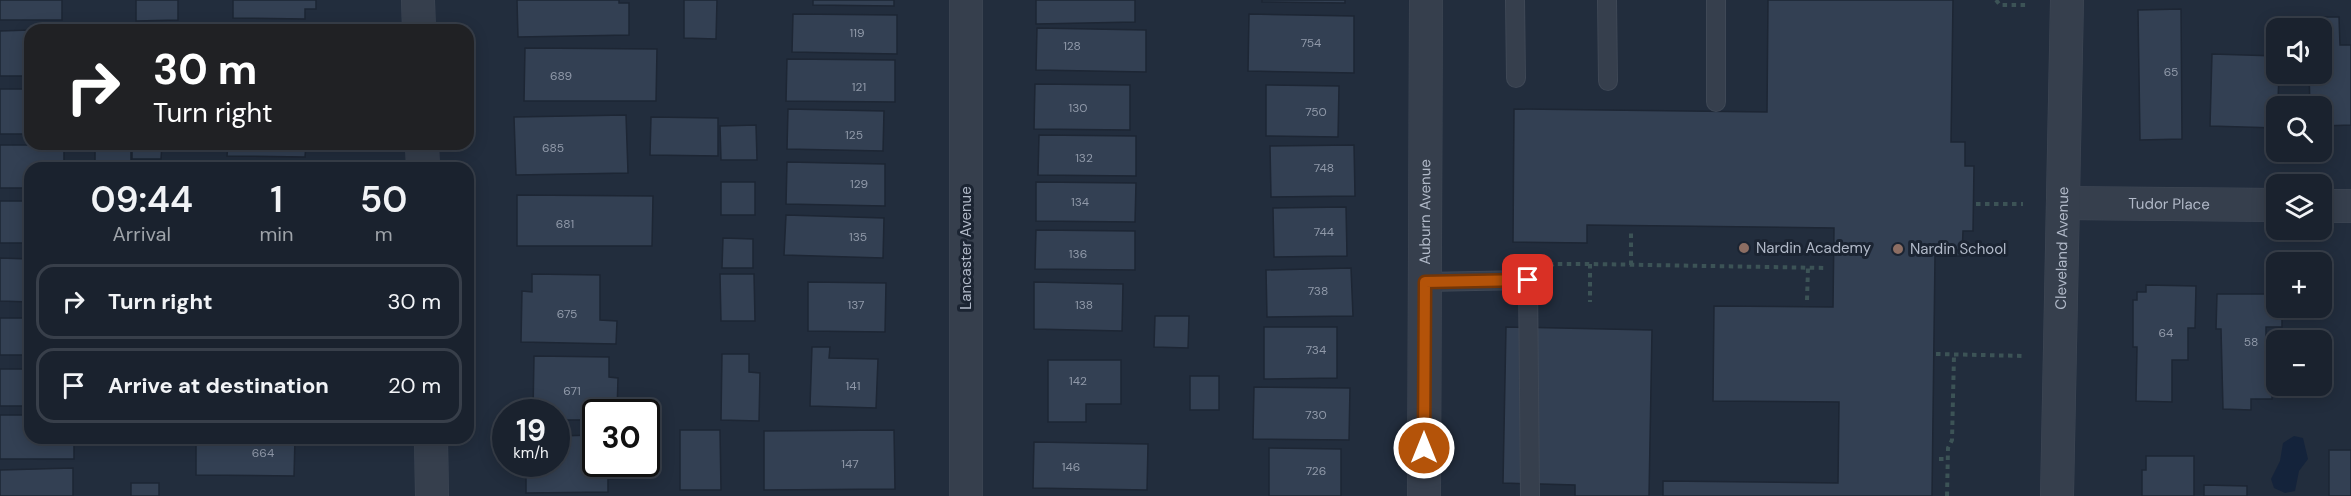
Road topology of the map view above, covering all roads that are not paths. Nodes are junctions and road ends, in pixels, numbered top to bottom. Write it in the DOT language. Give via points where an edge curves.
graph roads {
  1 [pos="418,0"];
  2 [pos="966,0"];
  3 [pos="1426,0"];
  4 [pos="1515,0"];
  5 [pos="1607,0"];
  6 [pos="1716,0"];
  7 [pos="2067,0"];
  8 [pos="419,24"];
  9 [pos="1516,78"];
  10 [pos="1608,81"];
  11 [pos="1716,102"];
  12 [pos="2063,203"];
  13 [pos="2266,206"];
  14 [pos="2332,206"];
  15 [pos="2351,206"];
  16 [pos="1425,282"];
  17 [pos="431,444"];
  18 [pos="1530,490"];
  19 [pos="432,496"];
  20 [pos="966,496"];
  21 [pos="1424,496"];
  22 [pos="2057,496"];
  1 -- 8 [label="street"];
  2 -- 20 [label="street, Lancaster Avenue"];
  3 -- 16 [label="street, Auburn Avenue"];
  4 -- 9 [label="lane"];
  5 -- 10 [label="lane"];
  6 -- 11 [label="lane"];
  7 -- 12 [label="street, Cleveland Avenue"];
  12 -- 13 [label="street, Tudor Place"];
  12 -- 22 [label="street, Cleveland Avenue"];
  14 -- 15 [label="street"];
  16 -- 18 [label="lane" via="1528,280"];
  16 -- 21 [label="street, Auburn Avenue"];
  17 -- 19 [label="street"];
}
